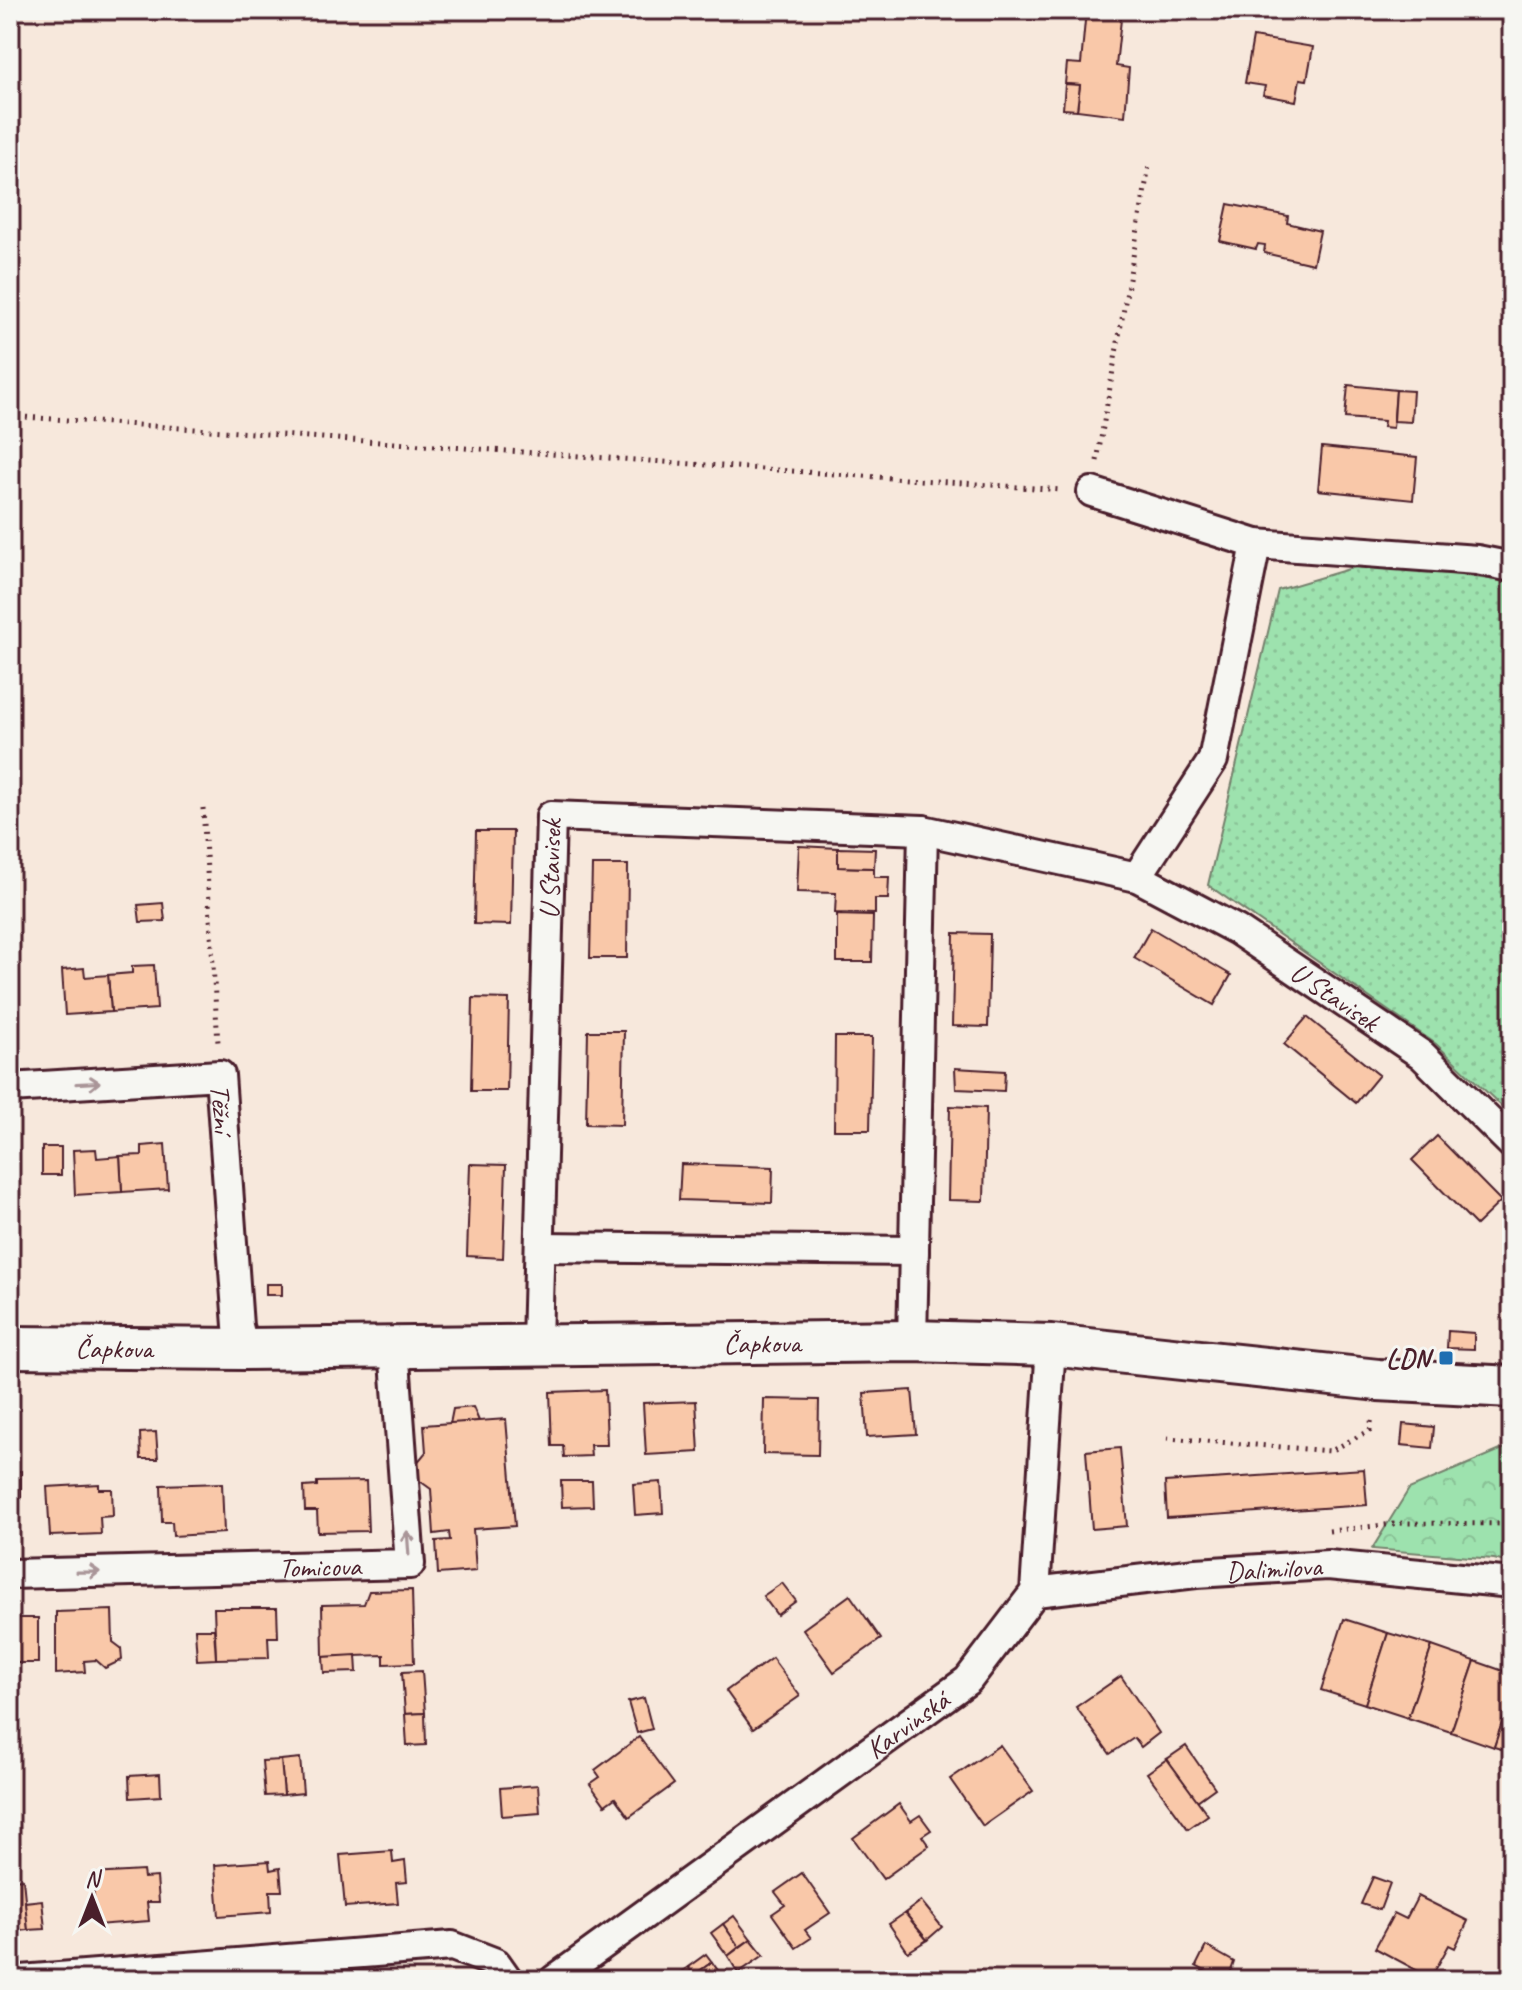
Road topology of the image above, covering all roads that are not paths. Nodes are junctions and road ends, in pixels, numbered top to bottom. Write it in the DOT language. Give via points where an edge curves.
graph roads {
  1 [pos="1092,492"];
  2 [pos="1256,544"];
  3 [pos="1512,567"];
  4 [pos="923,830"];
  5 [pos="1137,877"];
  6 [pos="10,1088"];
  7 [pos="1512,1144"];
  8 [pos="540,1247"];
  9 [pos="914,1251"];
  10 [pos="912,1341"];
  11 [pos="537,1343"];
  12 [pos="1051,1345"];
  13 [pos="10,1347"];
  14 [pos="394,1347"];
  15 [pos="244,1349"];
  16 [pos="1512,1387"];
  17 [pos="10,1574"];
  18 [pos="1512,1583"];
  19 [pos="1035,1592"];
  20 [pos="21,1980"];
  21 [pos="508,1980"];
  22 [pos="554,1980"];
  1 -- 2 [label="street"];
  2 -- 3 [label="street"];
  2 -- 5 [label="street" via="1213,760"];
  4 -- 5 [label="street, U Stavisek"];
  4 -- 8 [label="street, U Stavisek" via="551,816"];
  4 -- 9 [label="street"];
  5 -- 7 [label="street, U Stavisek" via="1237,930 1422,1055"];
  6 -- 15 [label="street, Těžní, one-way" via="220,1075"];
  8 -- 9 [label="street"];
  8 -- 11 [label="street, U Stavisek"];
  9 -- 10 [label="street"];
  10 -- 11 [label="street, Čapkova"];
  10 -- 12 [label="street, Čapkova"];
  11 -- 14 [label="street, Čapkova"];
  12 -- 16 [label="street, Čapkova" via="1378,1380"];
  12 -- 19 [label="street"];
  13 -- 15 [label="street, Čapkova"];
  14 -- 15 [label="street, Čapkova"];
  17 -- 14 [label="street, Tomicova, one-way" via="410,1564"];
  18 -- 19 [label="street, Dalimilova" via="1328,1565 1196,1573"];
  19 -- 22 [label="street, Karvinská" via="968,1680"];
  20 -- 21 [label="street" via="452,1946 496,1963"];
}
